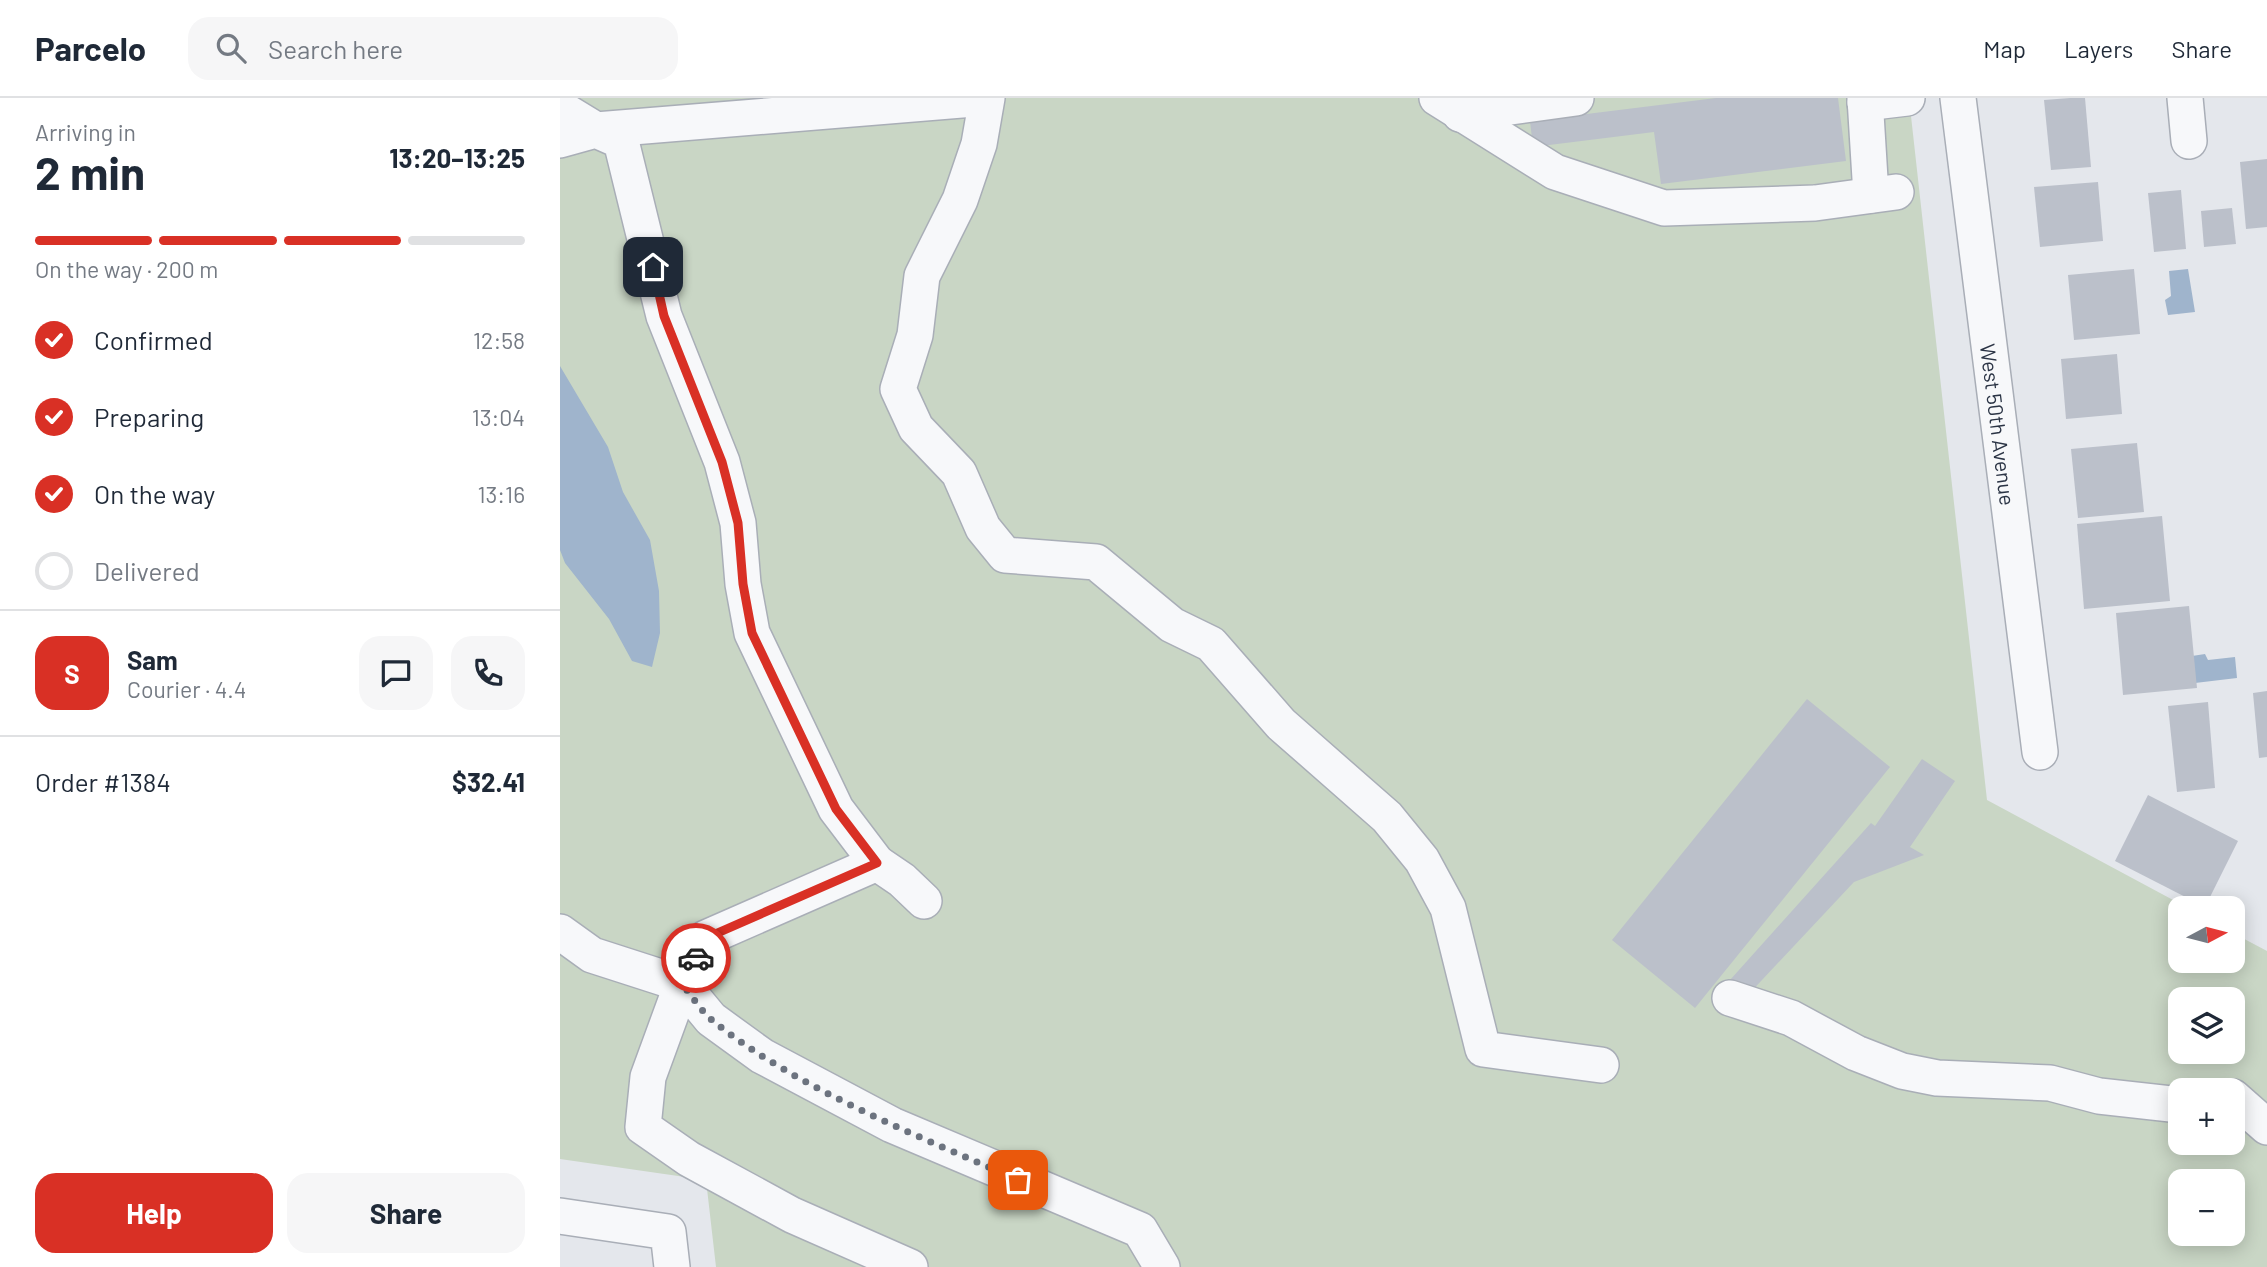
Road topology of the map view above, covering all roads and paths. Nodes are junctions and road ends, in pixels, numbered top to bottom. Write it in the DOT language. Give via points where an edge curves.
graph roads {
  1 [pos="986,98"];
  2 [pos="1576,98"];
  3 [pos="1906,98"];
  4 [pos="1958,98"];
  5 [pos="2185,98"];
  6 [pos="1865,101"];
  7 [pos="1448,106"];
  8 [pos="560,108"];
  9 [pos="596,130"];
  10 [pos="560,140"];
  11 [pos="2189,141"];
  12 [pos="2040,752"];
  13 [pos="877,863"];
  14 [pos="924,901"];
  15 [pos="560,932"];
  16 [pos="682,984"];
  17 [pos="1730,998"];
  18 [pos="1601,1065"];
  19 [pos="2168,1104"];
  20 [pos="2245,1108"];
  21 [pos="2267,1127"];
  22 [pos="560,1216"];
  23 [pos="672,1267"];
  24 [pos="910,1267"];
  25 [pos="1162,1267"];
  1 -- 9 [label="street"];
  1 -- 18 [label="street" via="979,144 960,200 922,276 915,335 898,389 916,429 959,473 983,528 1005,555 1096,562 1172,625 1211,644 1281,724 1387,817 1422,860 1448,908 1483,1049"];
  2 -- 7 [label="street"];
  3 -- 6 [label="street"];
  4 -- 12 [label="street, West 50th Avenue"];
  5 -- 11 [label="street"];
  6 -- 7 [label="street" via="1884,193 1815,203 1664,208 1555,172"];
  8 -- 9 [label="street"];
  9 -- 10 [label="street"];
  9 -- 13 [label="street" via="621,141 664,316 722,462 738,523 752,633 836,809"];
  13 -- 14 [label="street"];
  13 -- 16 [label="street" via="706,938"];
  15 -- 16 [label="street" via="592,955"];
  16 -- 24 [label="street" via="648,1077 643,1127 792,1215"];
  16 -- 25 [label="street" via="711,1019 762,1056 892,1125 1140,1230"];
  17 -- 19 [label="street" via="1791,1018 1856,1053 1902,1071 1937,1078 2050,1083 2099,1096"];
  20 -- 21 [label="street"];
  22 -- 23 [label="street" via="668,1231"];
}
